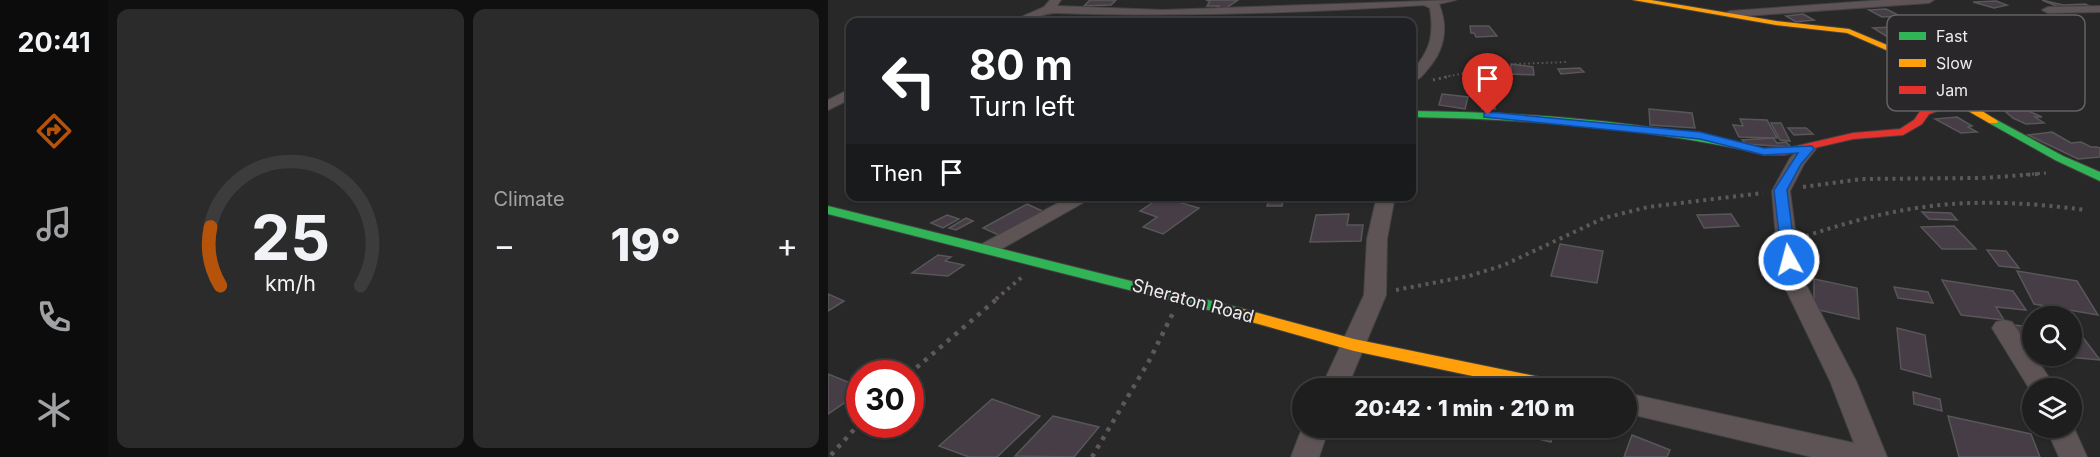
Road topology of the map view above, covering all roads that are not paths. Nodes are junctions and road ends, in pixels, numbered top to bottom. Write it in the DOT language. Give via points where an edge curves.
graph roads {
  1 [pos="1451,0"];
  2 [pos="1637,0"];
  3 [pos="1726,0"];
  4 [pos="1929,0"];
  5 [pos="2089,0"];
  6 [pos="1426,2"];
  7 [pos="1052,4"];
  8 [pos="2100,7"];
  9 [pos="1259,10"];
  10 [pos="2048,10"];
  11 [pos="1748,13"];
  12 [pos="1730,14"];
  13 [pos="1024,18"];
  14 [pos="1253,18"];
  15 [pos="1887,46"];
  16 [pos="1416,74"];
  17 [pos="846,95"];
  18 [pos="828,106"];
  19 [pos="1929,111"];
  20 [pos="1976,111"];
  21 [pos="1416,114"];
  22 [pos="1808,149"];
  23 [pos="2100,177"];
  24 [pos="1077,201"];
  25 [pos="1385,201"];
  26 [pos="828,210"];
  27 [pos="988,248"];
  28 [pos="2004,328"];
  29 [pos="1354,345"];
  30 [pos="1339,378"];
  31 [pos="1511,378"];
  32 [pos="2036,378"];
  33 [pos="1637,406"];
  34 [pos="1312,438"];
  35 [pos="2064,438"];
  36 [pos="1305,457"];
  37 [pos="1863,457"];
  38 [pos="1873,457"];
  39 [pos="2073,457"];
  1 -- 6 [label="street"];
  2 -- 12 [label="street"];
  3 -- 11 [label="street"];
  4 -- 11 [label="street"];
  5 -- 8 [label="street"];
  6 -- 9 [label="street"];
  6 -- 16 [label="street" via="1435,6 1438,46"];
  7 -- 9 [label="street" via="1131,13"];
  7 -- 13 [label="street"];
  8 -- 10 [label="street"];
  9 -- 14 [label="street"];
  11 -- 12 [label="street"];
  12 -- 15 [label="street" via="1837,28"];
  17 -- 18 [label="street"];
  19 -- 22 [label="street" via="1903,132 1853,136"];
  20 -- 23 [label="street"];
  21 -- 22 [label="street" via="1488,115 1678,133 1764,152"];
  22 -- 38 [label="street" via="1781,190 1790,275 1843,381"];
  24 -- 27 [label="street"];
  25 -- 29 [label="street" via="1377,239 1375,294"];
  26 -- 27 [label="street, Sheraton Road"];
  27 -- 29 [label="street, Sheraton Road"];
  28 -- 32 [label="street"];
  29 -- 30 [label="street"];
  29 -- 31 [label="street, Sheraton Road"];
  33 -- 37 [label="street"];
  34 -- 36 [label="street"];
  35 -- 39 [label="street"];
}
